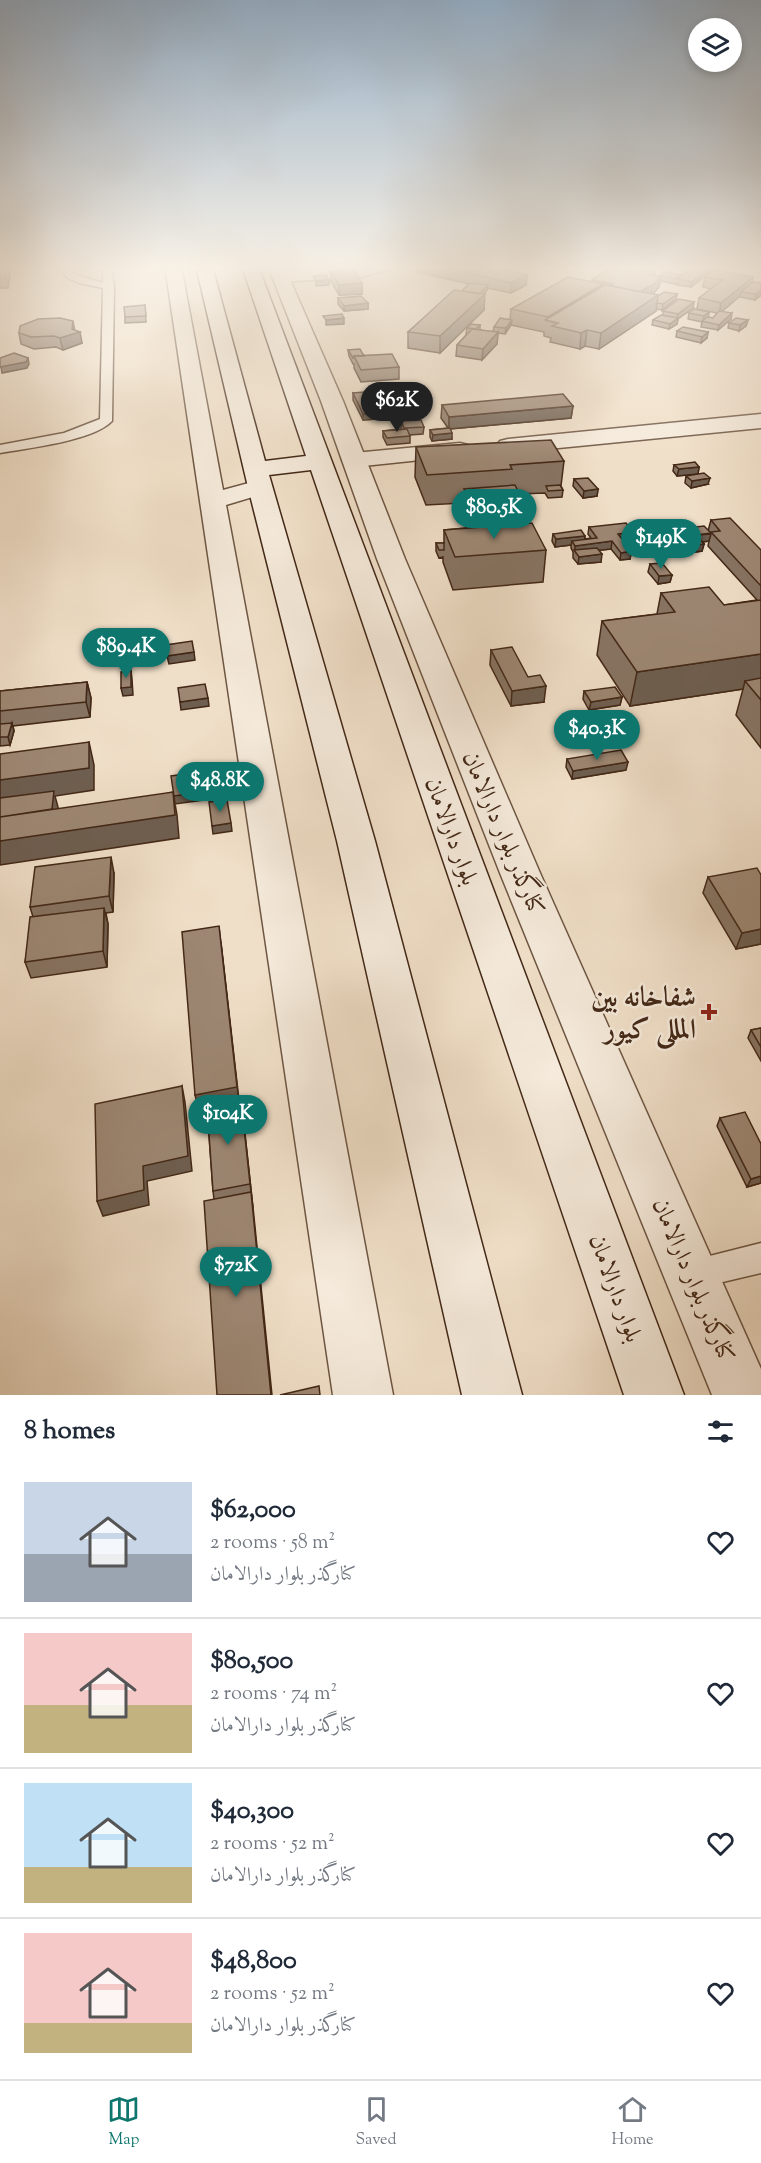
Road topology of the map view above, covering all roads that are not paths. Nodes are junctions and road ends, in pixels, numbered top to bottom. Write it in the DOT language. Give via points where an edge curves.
graph roads {
  1 [pos="109,331"];
  2 [pos="184,331"];
  3 [pos="221,331"];
  4 [pos="291,331"];
  5 [pos="761,421"];
  6 [pos="0,448"];
  7 [pos="338,461"];
  8 [pos="258,478"];
  9 [pos="213,501"];
  10 [pos="761,1258"];
  11 [pos="692,1275"];
  12 [pos="363,1395"];
  13 [pos="492,1395"];
  14 [pos="654,1395"];
  15 [pos="742,1395"];
  1 -- 6 [label="lane" via="106,421 60,438"];
  2 -- 9 [label="street"];
  3 -- 8 [label="street"];
  4 -- 7 [label="street, کنارگذر بلوار دارالامان"];
  5 -- 7 [label="street"];
  7 -- 8 [label="street"];
  7 -- 11 [label="street, کنارگذر بلوار دارالامان" via="391,559"];
  7 -- 14 [label="street, بلوار دارالامان"];
  8 -- 9 [label="street"];
  8 -- 13 [label="street" via="356,841"];
  9 -- 12 [label="street"];
  10 -- 11 [label="lane"];
  11 -- 15 [label="street, کنارگذر بلوار دارالامان"];
}
